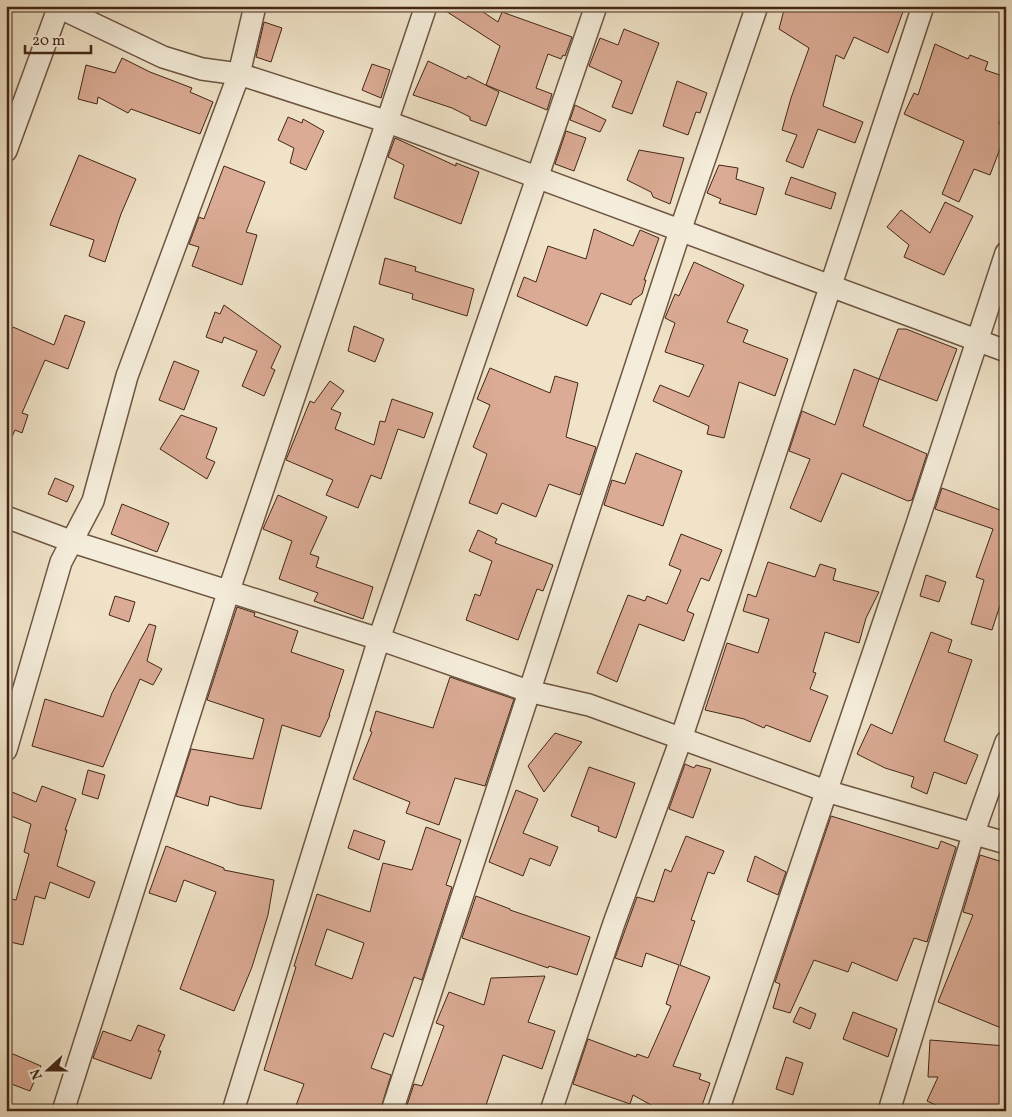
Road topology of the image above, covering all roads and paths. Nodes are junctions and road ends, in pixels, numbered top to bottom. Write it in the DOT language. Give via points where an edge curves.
graph roads {
  1 [pos="255,6"];
  2 [pos="426,6"];
  3 [pos="596,6"];
  4 [pos="758,6"];
  5 [pos="923,6"];
  6 [pos="58,7"];
  7 [pos="239,74"];
  8 [pos="388,122"];
  9 [pos="6,151"];
  10 [pos="539,176"];
  11 [pos="680,231"];
  12 [pos="1006,253"];
  13 [pos="831,287"];
  14 [pos="975,342"];
  15 [pos="1006,351"];
  16 [pos="6,517"];
  17 [pos="73,542"];
  18 [pos="229,590"];
  19 [pos="379,639"];
  20 [pos="528,691"];
  21 [pos="681,740"];
  22 [pos="1006,742"];
  23 [pos="6,750"];
  24 [pos="826,791"];
  25 [pos="974,832"];
  26 [pos="1006,843"];
  27 [pos="63,1111"];
  28 [pos="233,1111"];
  29 [pos="392,1111"];
  30 [pos="551,1111"];
  31 [pos="718,1111"];
  32 [pos="889,1111"];
  1 -- 7 [label="street"];
  2 -- 8 [label="street"];
  3 -- 10 [label="street"];
  4 -- 11 [label="street"];
  5 -- 13 [label="street"];
  6 -- 7 [label="street" via="163,57"];
  6 -- 9 [label="street"];
  7 -- 8 [label="street"];
  7 -- 17 [label="street" via="127,376 93,501"];
  8 -- 10 [label="street"];
  8 -- 18 [label="street"];
  10 -- 11 [label="street"];
  10 -- 19 [label="street"];
  11 -- 13 [label="street"];
  11 -- 20 [label="street"];
  12 -- 14 [label="street"];
  13 -- 14 [label="street"];
  13 -- 21 [label="street"];
  14 -- 15 [label="street"];
  14 -- 24 [label="street"];
  16 -- 17 [label="street"];
  17 -- 18 [label="street"];
  17 -- 23 [label="street" via="61,562"];
  18 -- 19 [label="street"];
  18 -- 27 [label="street"];
  19 -- 20 [label="street"];
  19 -- 28 [label="street"];
  20 -- 21 [label="street" via="589,705"];
  20 -- 29 [label="street"];
  21 -- 24 [label="street"];
  21 -- 30 [label="street" via="614,923"];
  22 -- 25 [label="street"];
  24 -- 25 [label="street"];
  24 -- 31 [label="street"];
  25 -- 26 [label="street"];
  25 -- 32 [label="street"];
}
